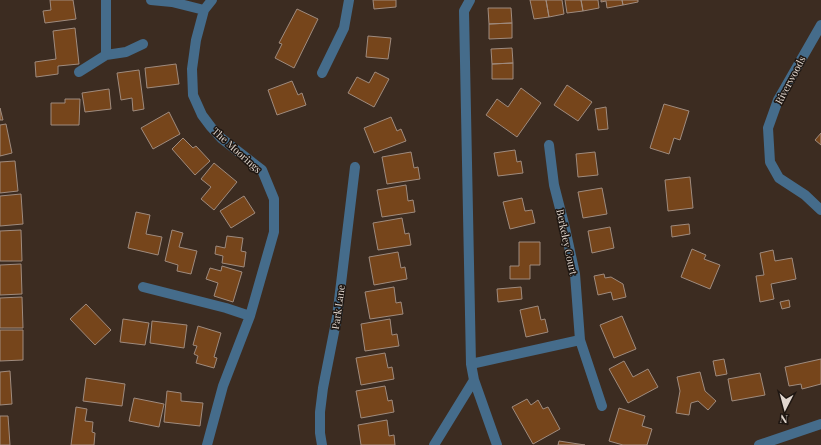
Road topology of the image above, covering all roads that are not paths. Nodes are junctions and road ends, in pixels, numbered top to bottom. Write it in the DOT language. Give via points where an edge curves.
graph roads {
  1 [pos="106,0"];
  2 [pos="151,0"];
  3 [pos="212,0"];
  4 [pos="349,0"];
  5 [pos="470,0"];
  6 [pos="204,10"];
  7 [pos="821,25"];
  8 [pos="143,44"];
  9 [pos="106,55"];
  10 [pos="79,72"];
  11 [pos="322,73"];
  12 [pos="549,145"];
  13 [pos="355,167"];
  14 [pos="821,210"];
  15 [pos="143,288"];
  16 [pos="250,316"];
  17 [pos="580,340"];
  18 [pos="471,364"];
  19 [pos="474,380"];
  20 [pos="602,406"];
  21 [pos="821,424"];
  22 [pos="207,445"];
  23 [pos="322,445"];
  24 [pos="434,445"];
  25 [pos="497,445"];
  26 [pos="759,445"];
  1 -- 9 [label="street"];
  2 -- 6 [label="street"];
  3 -- 6 [label="street, The Moorings"];
  4 -- 11 [label="street" via="344,28"];
  5 -- 18 [label="street" via="464,11"];
  6 -- 16 [label="street, The Moorings" via="192,69 196,102 202,115 221,138 262,170 274,199 274,232"];
  7 -- 14 [label="street, Riverwoods" via="778,100 768,128 770,162 779,178 805,195"];
  8 -- 9 [label="street" via="126,52"];
  9 -- 10 [label="street"];
  12 -- 17 [label="street, Berkeley Court" via="554,185 575,274"];
  13 -- 23 [label="street, Park Lane" via="337,317 319,420"];
  15 -- 16 [label="street"];
  16 -- 22 [label="street, The Moorings" via="223,386"];
  17 -- 18 [label="street"];
  17 -- 20 [label="street, Berkeley Court"];
  18 -- 19 [label="street"];
  19 -- 24 [label="street"];
  19 -- 25 [label="street"];
  21 -- 26 [label="street"];
}
